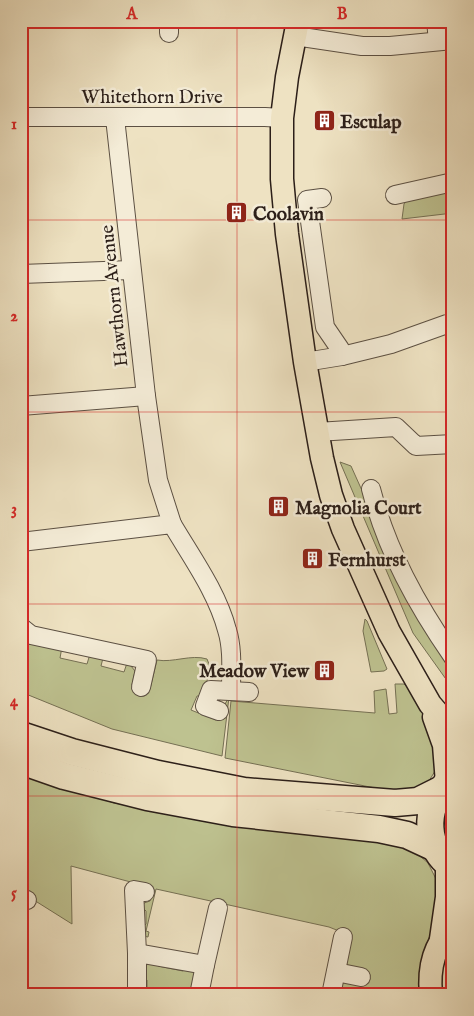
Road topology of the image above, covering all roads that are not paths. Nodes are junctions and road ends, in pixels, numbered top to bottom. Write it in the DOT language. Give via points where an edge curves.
graph roads {
  1 [pos="436,21"];
  2 [pos="296,28"];
  3 [pos="445,40"];
  4 [pos="21,117"];
  5 [pos="115,118"];
  6 [pos="282,118"];
  7 [pos="453,182"];
  8 [pos="395,195"];
  9 [pos="322,198"];
  10 [pos="132,270"];
  11 [pos="21,274"];
  12 [pos="453,323"];
  13 [pos="342,356"];
  14 [pos="305,362"];
  15 [pos="146,396"];
  16 [pos="21,406"];
  17 [pos="317,432"];
  18 [pos="453,444"];
  19 [pos="371,489"];
  20 [pos="172,524"];
  21 [pos="21,542"];
  22 [pos="21,627"];
  23 [pos="453,657"];
  24 [pos="141,687"];
  25 [pos="231,691"];
  26 [pos="249,692"];
  27 [pos="430,704"];
  28 [pos="206,706"];
  29 [pos="453,731"];
  30 [pos="21,735"];
  31 [pos="21,761"];
  32 [pos="447,784"];
  33 [pos="445,860"];
  34 [pos="145,892"];
  35 [pos="218,908"];
  36 [pos="447,931"];
  37 [pos="343,938"];
  38 [pos="137,952"];
  39 [pos="205,965"];
  40 [pos="336,972"];
  41 [pos="361,976"];
  42 [pos="137,995"];
  43 [pos="199,995"];
  44 [pos="331,995"];
  45 [pos="431,995"];
  1 -- 3 [label="street"];
  2 -- 3 [label="street" via="362,46"];
  2 -- 6 [label="main road"];
  4 -- 5 [label="street, Whitethorn Drive"];
  5 -- 6 [label="street, Whitethorn Drive"];
  5 -- 10 [label="street, Hawthorn Avenue"];
  6 -- 14 [label="main road" via="284,206"];
  7 -- 8 [label="street"];
  9 -- 13 [label="street" via="307,200 325,326"];
  10 -- 11 [label="street"];
  10 -- 15 [label="street, Hawthorn Avenue"];
  12 -- 13 [label="street"];
  13 -- 14 [label="street"];
  14 -- 17 [label="main road"];
  15 -- 16 [label="street"];
  15 -- 20 [label="street, Hawthorn Avenue" via="156,469"];
  17 -- 18 [label="street" via="396,427 416,446"];
  17 -- 27 [label="main road" via="332,495 356,560 389,632"];
  19 -- 23 [label="street" via="379,520 409,587"];
  20 -- 21 [label="street"];
  20 -- 25 [label="street, Hawthorn Avenue" via="224,620 230,648"];
  22 -- 24 [label="street" via="31,635 147,660"];
  25 -- 26 [label="street"];
  25 -- 28 [label="street" via="211,690"];
  27 -- 29 [label="main road"];
  27 -- 32 [label="main road" via="444,744"];
  30 -- 32 [label="highway" via="158,774 244,791 395,803 418,801"];
  31 -- 33 [label="highway" via="64,776 147,797 233,813 407,835"];
  32 -- 33 [label="highway" via="435,800 430,818 431,836"];
  33 -- 36 [label="main road"];
  34 -- 38 [label="street" via="134,890"];
  35 -- 39 [label="street"];
  36 -- 45 [label="main road" via="435,951"];
  37 -- 40 [label="street"];
  38 -- 39 [label="street"];
  38 -- 42 [label="street"];
  39 -- 43 [label="street"];
  40 -- 41 [label="street"];
  40 -- 44 [label="street"];
}
